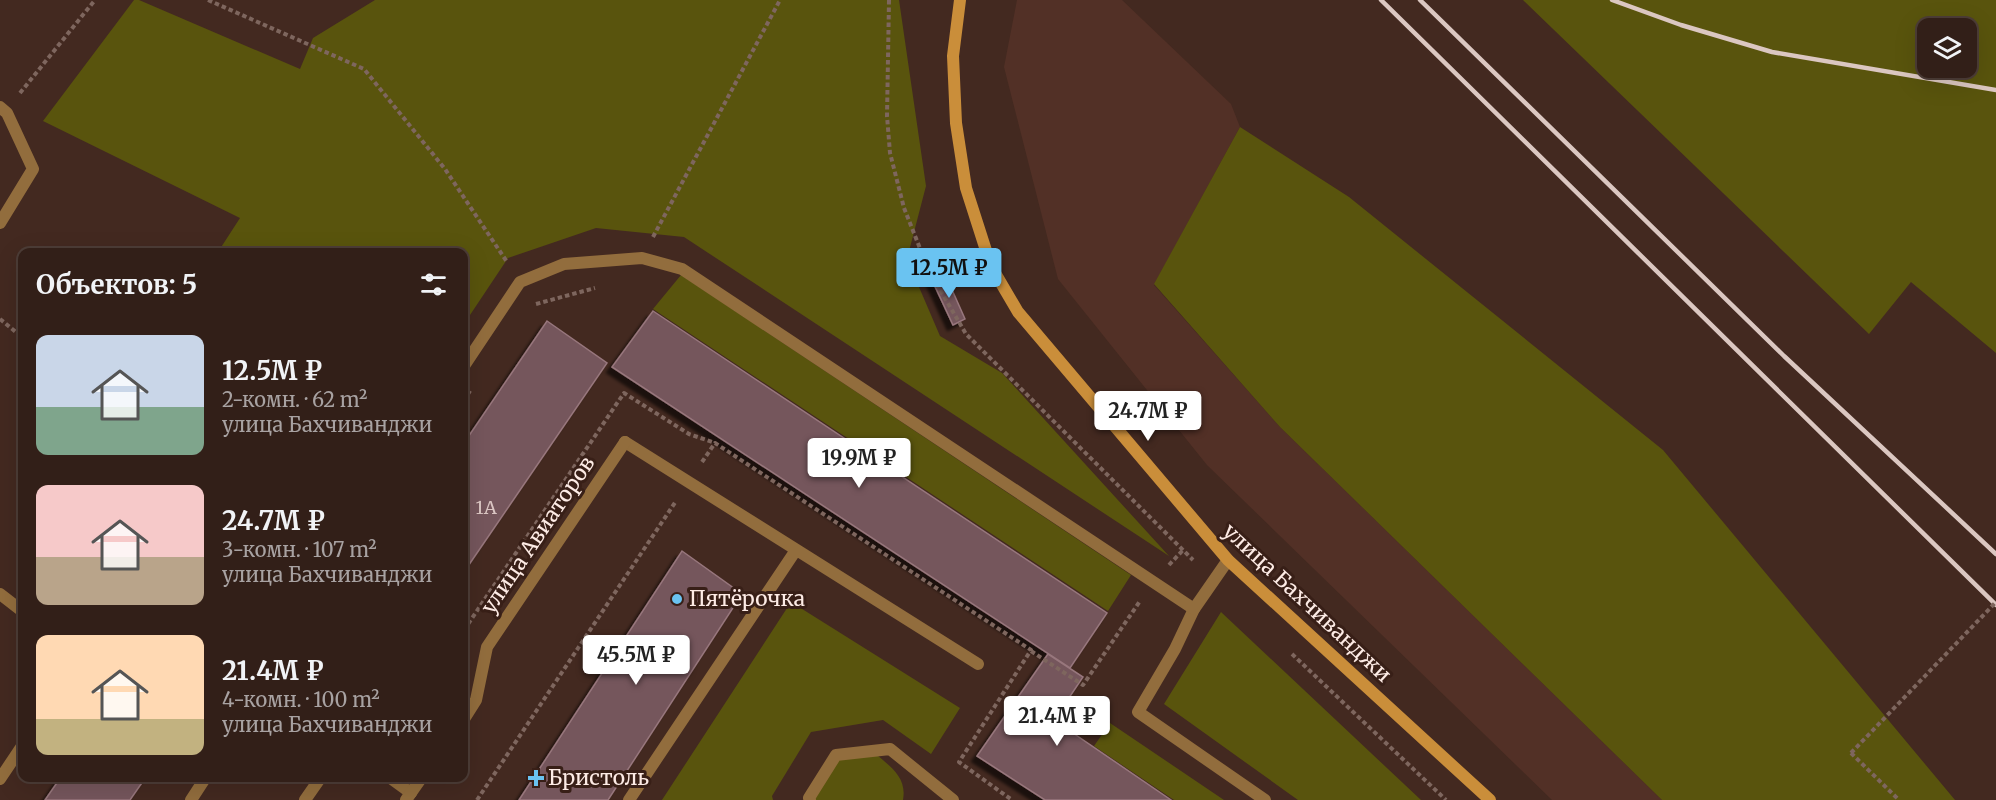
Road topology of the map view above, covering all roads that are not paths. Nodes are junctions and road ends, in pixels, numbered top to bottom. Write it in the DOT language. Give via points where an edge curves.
graph roads {
  1 [pos="960,0"];
  2 [pos="4,110"];
  3 [pos="0,223"];
  4 [pos="468,360"];
  5 [pos="796,550"];
  6 [pos="1228,560"];
  7 [pos="0,594"];
  8 [pos="18,608"];
  9 [pos="1194,609"];
  10 [pos="978,664"];
  11 [pos="468,695"];
  12 [pos="476,700"];
  13 [pos="468,713"];
  14 [pos="18,752"];
  15 [pos="0,779"];
  16 [pos="203,782"];
  17 [pos="318,782"];
  18 [pos="394,782"];
  19 [pos="418,782"];
  20 [pos="408,796"];
  21 [pos="943,798"];
  22 [pos="190,800"];
  23 [pos="305,800"];
  24 [pos="629,800"];
  25 [pos="810,800"];
  26 [pos="1265,800"];
  27 [pos="1490,800"];
  1 -- 6 [label="main road, улица Бахчиванджи" via="953,56 956,123 966,188 991,266 1018,312"];
  2 -- 3 [label="street" via="33,169"];
  4 -- 9 [label="street" via="520,282 564,264 642,258 682,269"];
  5 -- 10 [label="street"];
  5 -- 12 [label="street, улица Авиаторов" via="625,442 487,647"];
  5 -- 24 [label="street"];
  6 -- 9 [label="street"];
  6 -- 27 [label="main road, улица Бахчиванджи"];
  7 -- 8 [label="street"];
  9 -- 26 [label="street" via="1138,712"];
  11 -- 12 [label="street"];
  12 -- 13 [label="street, улица Авиаторов"];
  14 -- 15 [label="street"];
  16 -- 22 [label="street"];
  17 -- 23 [label="street"];
  18 -- 20 [label="street"];
  19 -- 20 [label="street"];
  21 -- 25 [label="street" via="890,749 836,755"];
}
